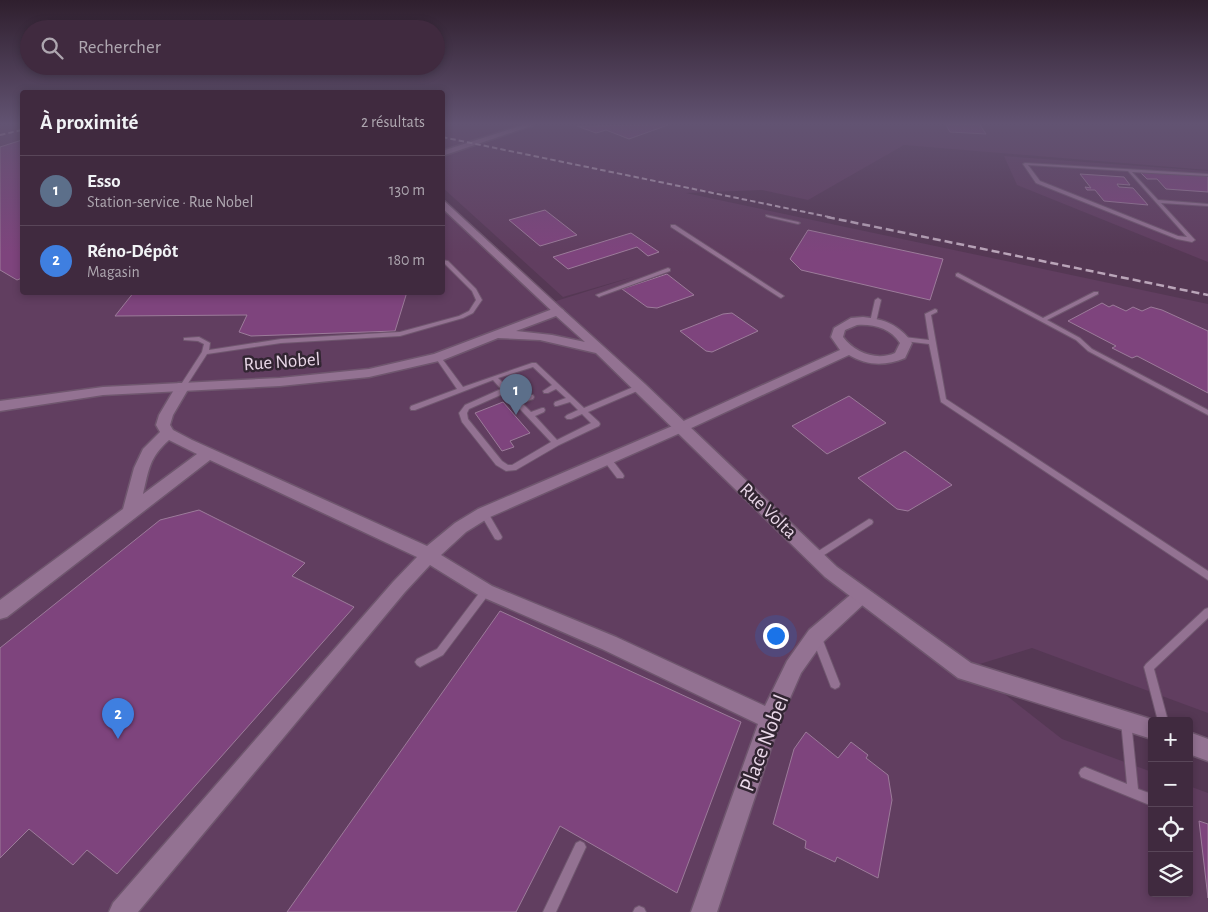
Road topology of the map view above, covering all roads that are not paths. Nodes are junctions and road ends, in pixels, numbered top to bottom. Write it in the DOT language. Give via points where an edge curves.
graph roads {
  1 [pos="1028,168"];
  2 [pos="1072,168"];
  3 [pos="1130,172"];
  4 [pos="1208,175"];
  5 [pos="1157,201"];
  6 [pos="445,205"];
  7 [pos="1208,205"];
  8 [pos="768,216"];
  9 [pos="798,223"];
  10 [pos="673,226"];
  11 [pos="445,262"];
  12 [pos="668,270"];
  13 [pos="958,275"];
  14 [pos="1096,293"];
  15 [pos="599,295"];
  16 [pos="781,296"];
  17 [pos="878,300"];
  18 [pos="558,311"];
  19 [pos="935,311"];
  20 [pos="1043,320"];
  21 [pos="873,322"];
  22 [pos="487,338"];
  23 [pos="186,339"];
  24 [pos="904,339"];
  25 [pos="932,342"];
  26 [pos="848,351"];
  27 [pos="205,352"];
  28 [pos="604,352"];
  29 [pos="438,357"];
  30 [pos="494,377"];
  31 [pos="182,386"];
  32 [pos="558,386"];
  33 [pos="640,386"];
  34 [pos="461,389"];
  35 [pos="505,390"];
  36 [pos="546,391"];
  37 [pos="531,397"];
  38 [pos="571,399"];
  39 [pos="518,402"];
  40 [pos="557,404"];
  41 [pos="0,406"];
  42 [pos="414,408"];
  43 [pos="542,410"];
  44 [pos="583,411"];
  45 [pos="1208,413"];
  46 [pos="530,415"];
  47 [pos="569,417"];
  48 [pos="551,424"];
  49 [pos="682,427"];
  50 [pos="542,428"];
  51 [pos="168,433"];
  52 [pos="556,443"];
  53 [pos="209,453"];
  54 [pos="607,459"];
  55 [pos="620,476"];
  56 [pos="131,511"];
  57 [pos="484,513"];
  58 [pos="869,522"];
  59 [pos="498,537"];
  60 [pos="429,556"];
  61 [pos="815,557"];
  62 [pos="1208,576"];
  63 [pos="486,591"];
  64 [pos="861,596"];
  65 [pos="0,611"];
  66 [pos="1208,612"];
  67 [pos="816,636"];
  68 [pos="420,662"];
  69 [pos="835,684"];
  70 [pos="1162,717"];
  71 [pos="770,719"];
  72 [pos="1126,720"];
  73 [pos="1148,728"];
  74 [pos="1193,744"];
  75 [pos="1208,750"];
  76 [pos="1086,773"];
  77 [pos="1133,792"];
  78 [pos="1148,798"];
  79 [pos="580,847"];
  80 [pos="122,912"];
  81 [pos="548,912"];
  82 [pos="704,912"];
  1 -- 5 [label="lane" via="1038,182 1192,240"];
  2 -- 3 [label="lane"];
  3 -- 4 [label="lane"];
  3 -- 5 [label="lane"];
  5 -- 7 [label="lane"];
  6 -- 18 [label="street, Rue Volta"];
  8 -- 9 [label="lane"];
  10 -- 16 [label="lane"];
  11 -- 27 [label="lane" via="474,290 479,300 471,312 462,317 400,334 281,342"];
  12 -- 15 [label="lane"];
  13 -- 20 [label="lane"];
  14 -- 20 [label="lane"];
  17 -- 21 [label="lane"];
  18 -- 22 [label="street, Rue Nobel"];
  18 -- 28 [label="street, Rue Volta"];
  19 -- 25 [label="lane" via="928,314"];
  20 -- 45 [label="lane" via="1078,338 1090,350"];
  21 -- 24 [label="street" via="887,326"];
  21 -- 26 [label="street" via="855,321 840,327 837,339"];
  22 -- 28 [label="street" via="536,336"];
  22 -- 29 [label="street, Rue Nobel"];
  23 -- 27 [label="lane" via="207,343"];
  24 -- 25 [label="lane"];
  24 -- 26 [label="street" via="906,350 893,358 870,359"];
  25 -- 62 [label="lane" via="943,400"];
  26 -- 49 [label="street"];
  27 -- 31 [label="lane"];
  28 -- 33 [label="street, Rue Volta"];
  29 -- 31 [label="street, Rue Nobel" via="329,378"];
  29 -- 34 [label="lane"];
  30 -- 32 [label="lane" via="534,364"];
  30 -- 34 [label="lane"];
  30 -- 35 [label="lane"];
  31 -- 41 [label="street, Rue Nobel" via="102,391"];
  31 -- 51 [label="street" via="163,425"];
  32 -- 36 [label="lane"];
  32 -- 38 [label="lane"];
  33 -- 44 [label="lane"];
  33 -- 49 [label="street, Rue Volta"];
  34 -- 42 [label="lane"];
  35 -- 39 [label="lane"];
  35 -- 52 [label="lane" via="467,407 463,413 464,420 499,463 513,468"];
  37 -- 39 [label="lane"];
  38 -- 40 [label="lane"];
  38 -- 44 [label="lane"];
  39 -- 46 [label="lane"];
  43 -- 46 [label="lane"];
  44 -- 47 [label="lane"];
  44 -- 52 [label="lane" via="596,424"];
  46 -- 50 [label="lane"];
  48 -- 50 [label="lane"];
  49 -- 54 [label="street"];
  49 -- 61 [label="street, Rue Volta"];
  50 -- 52 [label="lane"];
  51 -- 53 [label="street"];
  51 -- 56 [label="street" via="150,449"];
  53 -- 56 [label="street"];
  53 -- 60 [label="street"];
  54 -- 55 [label="lane"];
  54 -- 57 [label="street"];
  56 -- 65 [label="street"];
  57 -- 59 [label="lane"];
  57 -- 60 [label="street"];
  58 -- 61 [label="lane"];
  60 -- 63 [label="street"];
  60 -- 80 [label="street"];
  61 -- 64 [label="street, Rue Volta"];
  63 -- 68 [label="lane" via="440,652"];
  63 -- 71 [label="street" via="609,642"];
  64 -- 67 [label="street, Place Nobel"];
  64 -- 72 [label="street, Rue Volta" via="965,670"];
  66 -- 70 [label="lane" via="1149,667"];
  67 -- 69 [label="lane"];
  67 -- 71 [label="street, Place Nobel" via="794,667"];
  71 -- 82 [label="street, Place Nobel"];
  72 -- 73 [label="street, Rue Volta"];
  72 -- 77 [label="lane"];
  74 -- 75 [label="street"];
  76 -- 77 [label="lane"];
  77 -- 78 [label="lane"];
  79 -- 81 [label="lane"];
}
